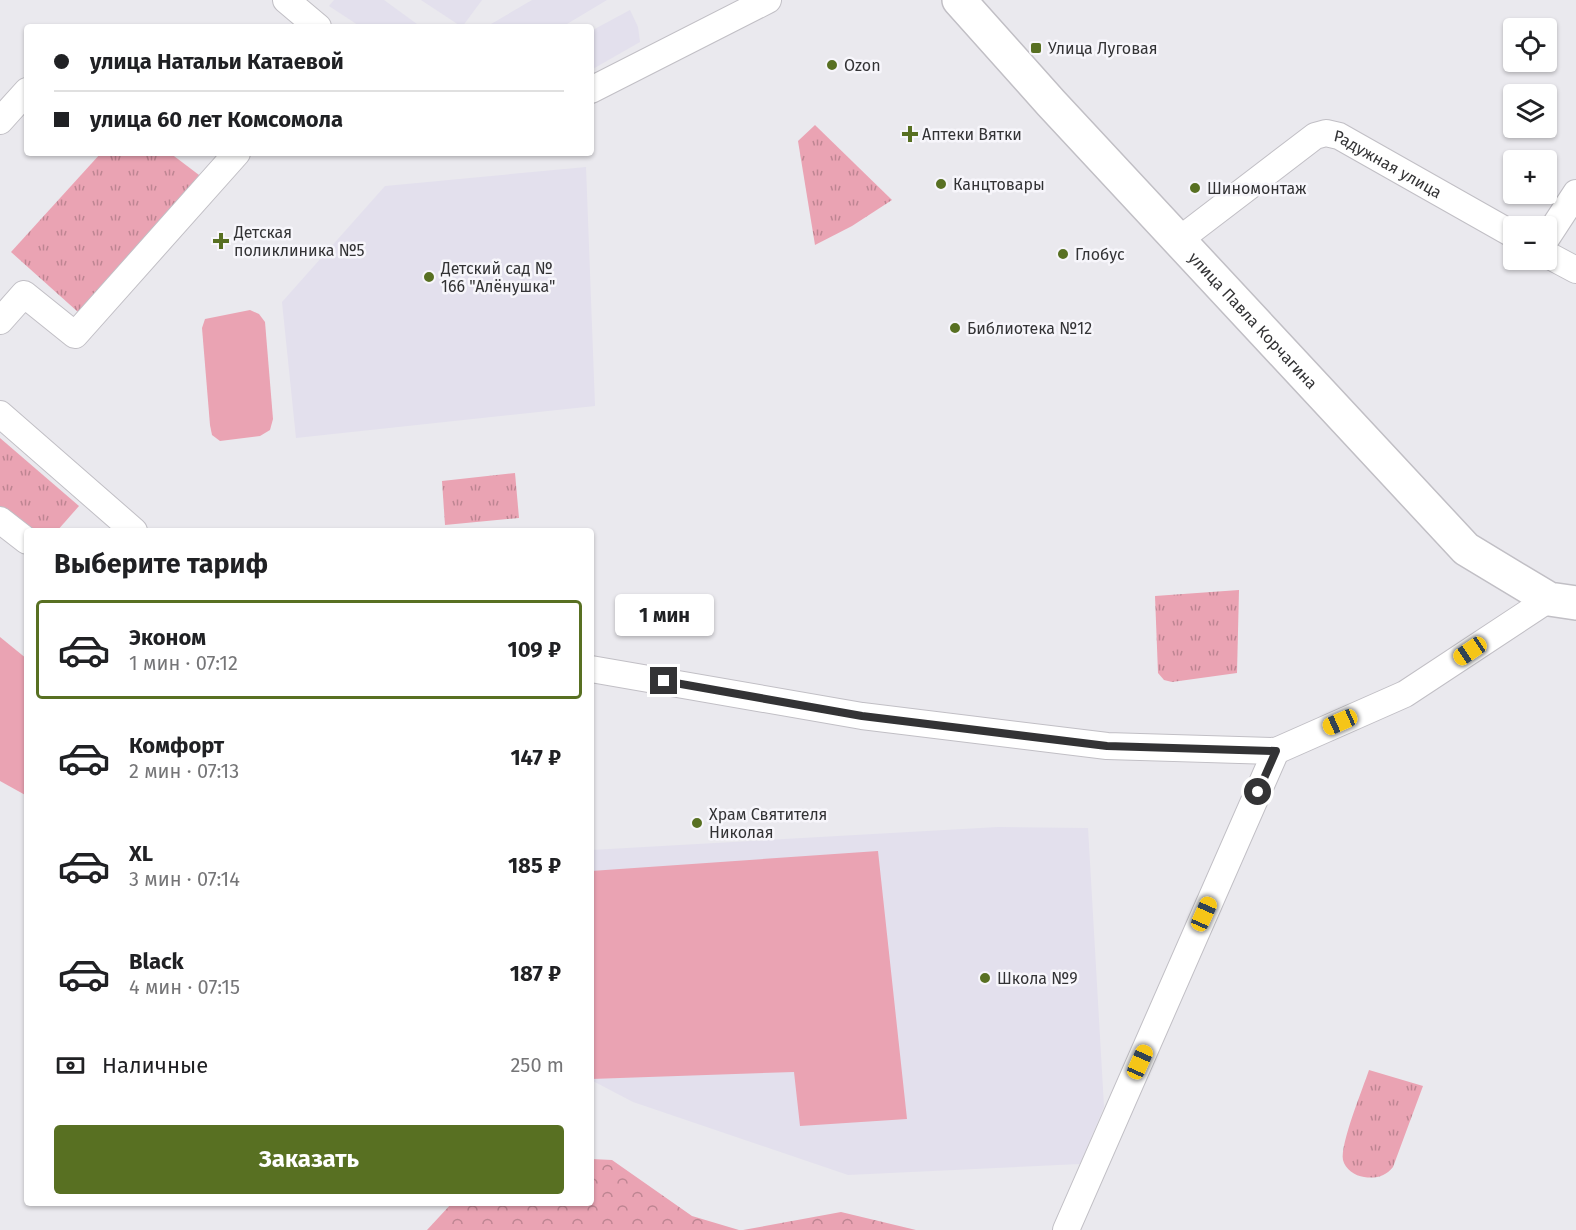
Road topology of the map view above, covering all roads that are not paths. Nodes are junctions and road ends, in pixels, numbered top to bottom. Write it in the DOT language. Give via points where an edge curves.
graph roads {
  1 [pos="286,0"];
  2 [pos="768,0"];
  3 [pos="959,0"];
  4 [pos="314,24"];
  5 [pos="594,88"];
  6 [pos="24,94"];
  7 [pos="0,121"];
  8 [pos="234,156"];
  9 [pos="1576,193"];
  10 [pos="1557,222"];
  11 [pos="1503,229"];
  12 [pos="1179,240"];
  13 [pos="1557,260"];
  14 [pos="1576,270"];
  15 [pos="0,321"];
  16 [pos="0,414"];
  17 [pos="0,520"];
  18 [pos="131,528"];
  19 [pos="24,539"];
  20 [pos="1562,601"];
  21 [pos="594,670"];
  22 [pos="1276,751"];
  23 [pos="1066,1230"];
  1 -- 4 [label="street"];
  2 -- 5 [label="street"];
  3 -- 12 [label="main road, улица Павла Корчагина"];
  6 -- 7 [label="street"];
  8 -- 15 [label="street" via="75,335 24,294"];
  9 -- 10 [label="street"];
  11 -- 12 [label="street, Радужная улица" via="1339,136 1326,133 1315,136"];
  12 -- 20 [label="main road, улица Павла Корчагина" via="1466,549"];
  13 -- 14 [label="street"];
  16 -- 18 [label="street"];
  17 -- 19 [label="street"];
  20 -- 22 [label="street" via="1405,694"];
  21 -- 22 [label="street" via="862,716 1107,746"];
  22 -- 23 [label="street"];
}
